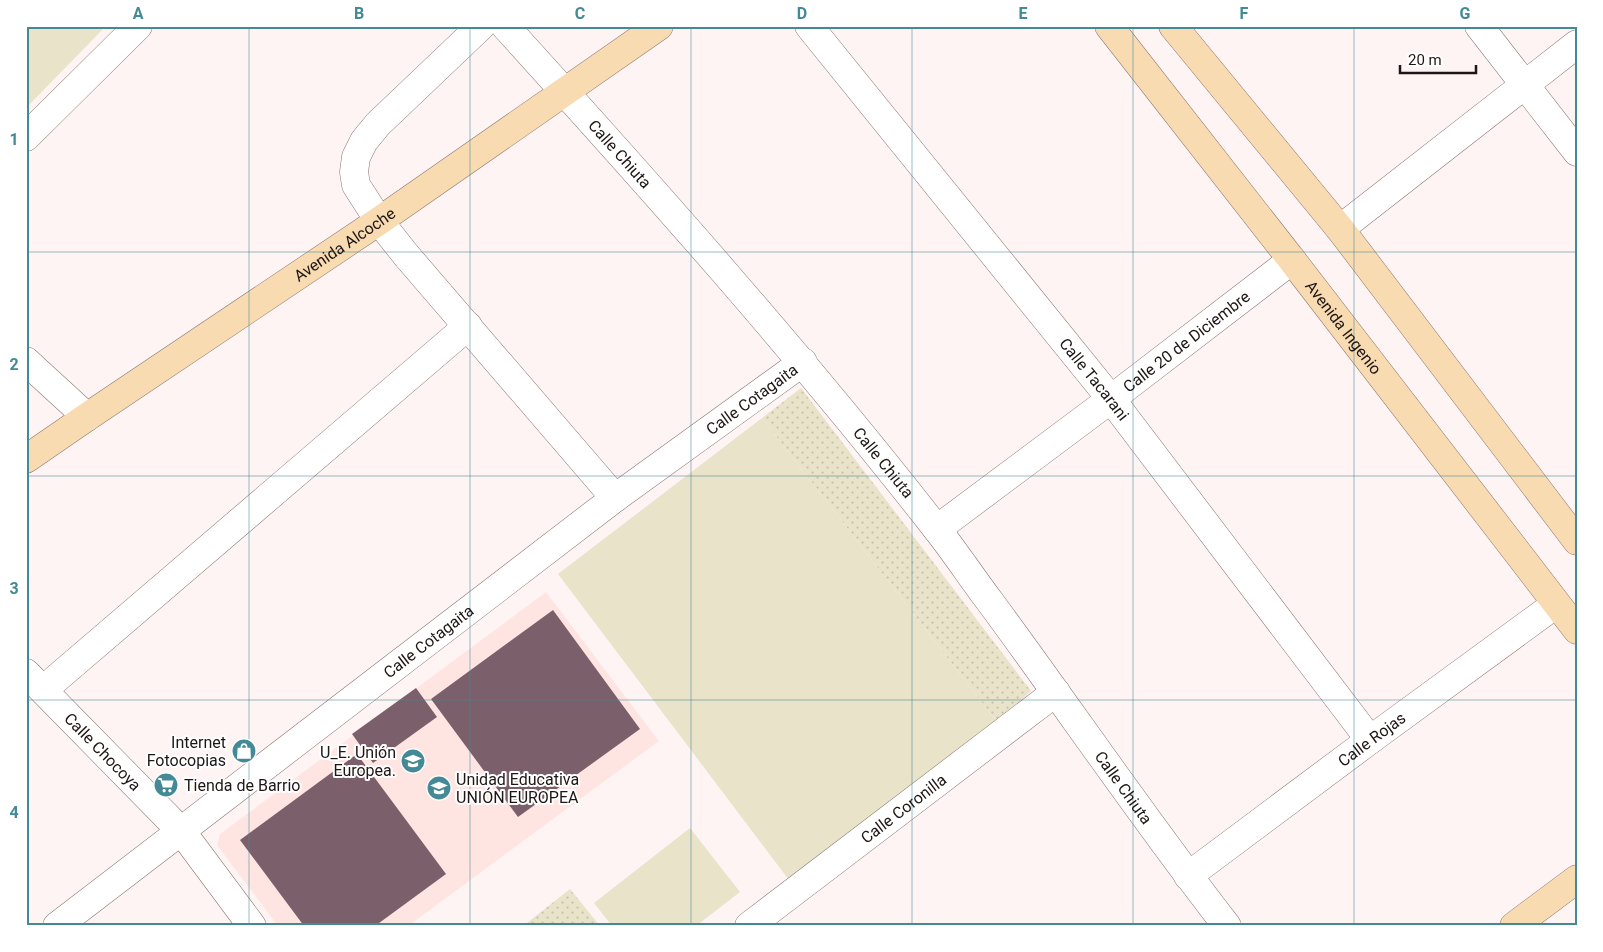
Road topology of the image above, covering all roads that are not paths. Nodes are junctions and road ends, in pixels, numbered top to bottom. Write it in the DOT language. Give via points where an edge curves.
graph roads {
  1 [pos="138,26"];
  2 [pos="482,26"];
  3 [pos="504,26"];
  4 [pos="659,26"];
  5 [pos="809,26"];
  6 [pos="1110,26"];
  7 [pos="1173,26"];
  8 [pos="1479,26"];
  9 [pos="1577,44"];
  10 [pos="1525,84"];
  11 [pos="565,92"];
  12 [pos="26,137"];
  13 [pos="1577,152"];
  14 [pos="379,221"];
  15 [pos="1340,229"];
  16 [pos="1292,260"];
  17 [pos="468,326"];
  18 [pos="26,361"];
  19 [pos="803,362"];
  20 [pos="1111,399"];
  21 [pos="87,417"];
  22 [pos="26,459"];
  23 [pos="615,498"];
  24 [pos="937,529"];
  25 [pos="1577,541"];
  26 [pos="1556,604"];
  27 [pos="1577,630"];
  28 [pos="35,682"];
  29 [pos="1056,692"];
  30 [pos="1370,740"];
  31 [pos="182,832"];
  32 [pos="1188,876"];
  33 [pos="1577,879"];
  34 [pos="58,926"];
  35 [pos="252,926"];
  36 [pos="749,926"];
  37 [pos="1227,926"];
  38 [pos="1514,926"];
  1 -- 12 [label="street"];
  2 -- 14 [label="street" via="378,124 356,156 356,185"];
  3 -- 11 [label="street, Calle Chiuta"];
  4 -- 11 [label="street, Avenida Alcoche"];
  5 -- 20 [label="street, Calle Tacarani"];
  6 -- 16 [label="street, Avenida Ingenio"];
  7 -- 15 [label="street"];
  8 -- 10 [label="street"];
  9 -- 10 [label="street"];
  10 -- 13 [label="street"];
  10 -- 15 [label="street"];
  11 -- 14 [label="street, Avenida Alcoche"];
  11 -- 19 [label="street, Calle Chiuta"];
  14 -- 17 [label="street"];
  14 -- 21 [label="street, Avenida Alcoche"];
  15 -- 25 [label="street"];
  16 -- 20 [label="street, Calle 20 de Diciembre"];
  16 -- 26 [label="street, Avenida Ingenio"];
  17 -- 23 [label="street"];
  17 -- 28 [label="street"];
  18 -- 21 [label="street"];
  19 -- 23 [label="street, Calle Cotagaita"];
  19 -- 24 [label="street, Calle Chiuta"];
  20 -- 24 [label="street, Calle 20 de Diciembre"];
  20 -- 30 [label="street, Calle Tacarani"];
  21 -- 22 [label="street, Avenida Alcoche"];
  23 -- 31 [label="street, Calle Cotagaita"];
  24 -- 29 [label="street, Calle Chiuta"];
  26 -- 27 [label="street, Avenida Ingenio"];
  26 -- 30 [label="street, Calle Rojas"];
  28 -- 31 [label="street, Calle Chocoya"];
  29 -- 32 [label="street, Calle Chiuta"];
  29 -- 36 [label="street, Calle Coronilla"];
  30 -- 32 [label="street, Calle Rojas"];
  31 -- 34 [label="street, Calle Cotagaita"];
  31 -- 35 [label="street, Calle Chocoya"];
  32 -- 37 [label="street, Calle Chiuta"];
  33 -- 38 [label="street"];
}
